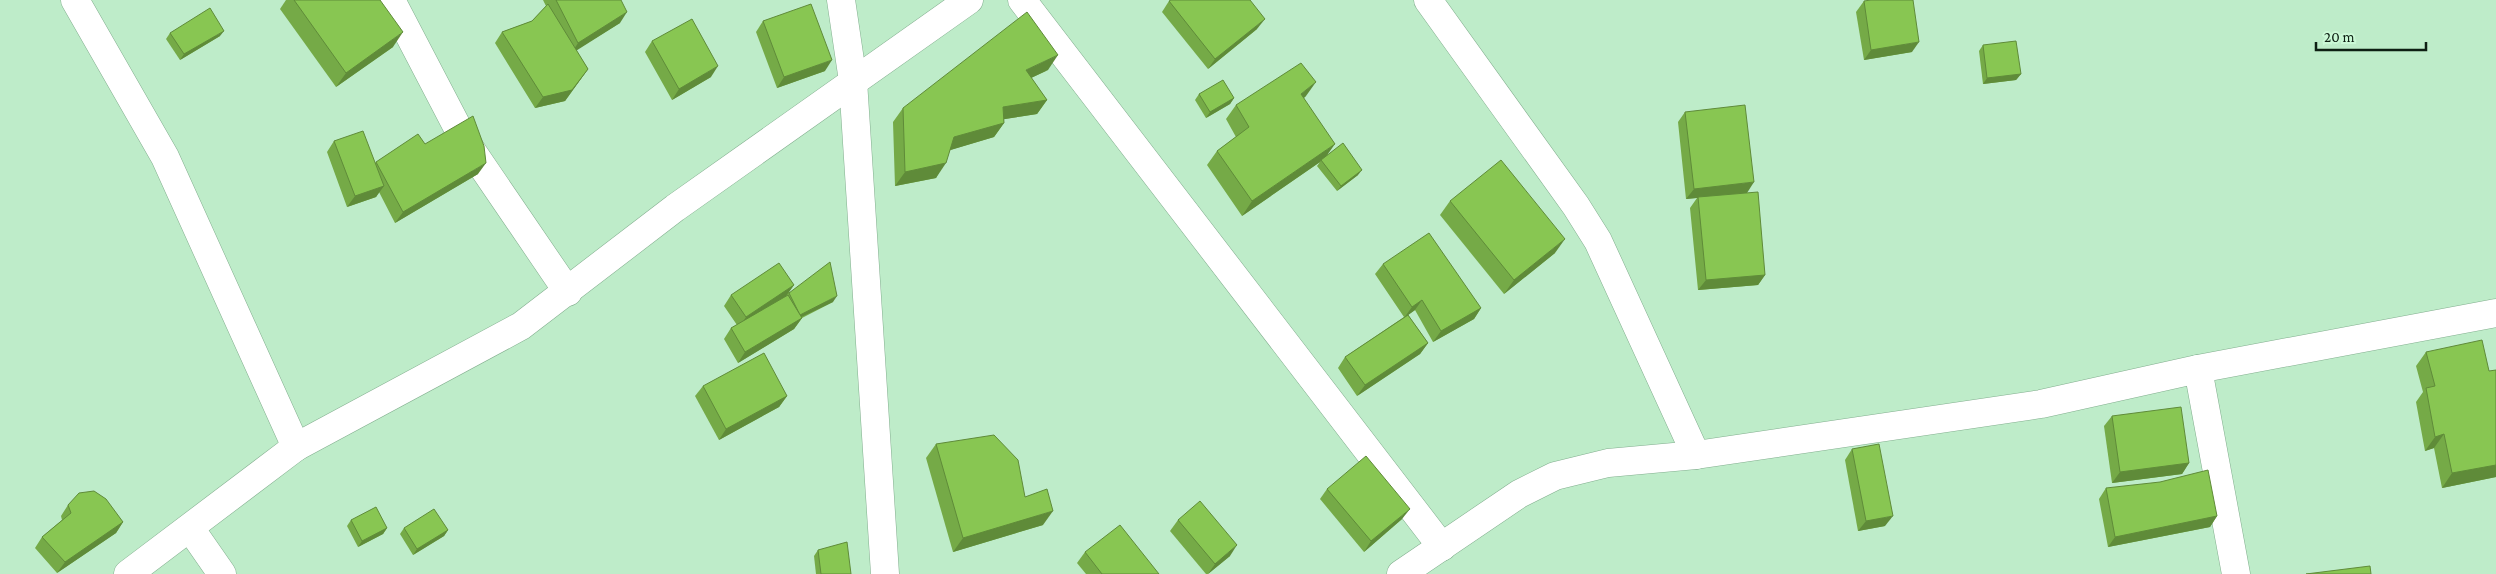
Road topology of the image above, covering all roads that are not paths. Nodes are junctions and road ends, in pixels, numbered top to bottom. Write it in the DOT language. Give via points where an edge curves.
graph roads {
  1 [pos="75,0"];
  2 [pos="391,0"];
  3 [pos="841,0"];
  4 [pos="969,0"];
  5 [pos="1022,0"];
  6 [pos="1428,0"];
  7 [pos="853,81"];
  8 [pos="568,292"];
  9 [pos="2496,313"];
  10 [pos="2198,370"];
  11 [pos="296,447"];
  12 [pos="1696,455"];
  13 [pos="190,528"];
  14 [pos="1442,546"];
  15 [pos="128,574"];
  16 [pos="222,574"];
  17 [pos="886,574"];
  18 [pos="1401,574"];
  19 [pos="2236,574"];
  1 -- 11 [label="street" via="165,157"];
  2 -- 8 [label="street" via="462,138"];
  3 -- 7 [label="street"];
  4 -- 7 [label="street"];
  5 -- 14 [label="street"];
  6 -- 12 [label="street" via="1598,241"];
  7 -- 8 [label="street" via="675,208"];
  7 -- 17 [label="street"];
  8 -- 11 [label="street" via="521,326"];
  9 -- 10 [label="street"];
  10 -- 12 [label="street" via="2041,404"];
  10 -- 19 [label="street"];
  11 -- 13 [label="street"];
  12 -- 14 [label="street" via="1608,463 1555,476 1519,494"];
  13 -- 15 [label="street"];
  13 -- 16 [label="street"];
  14 -- 18 [label="street"];
}
